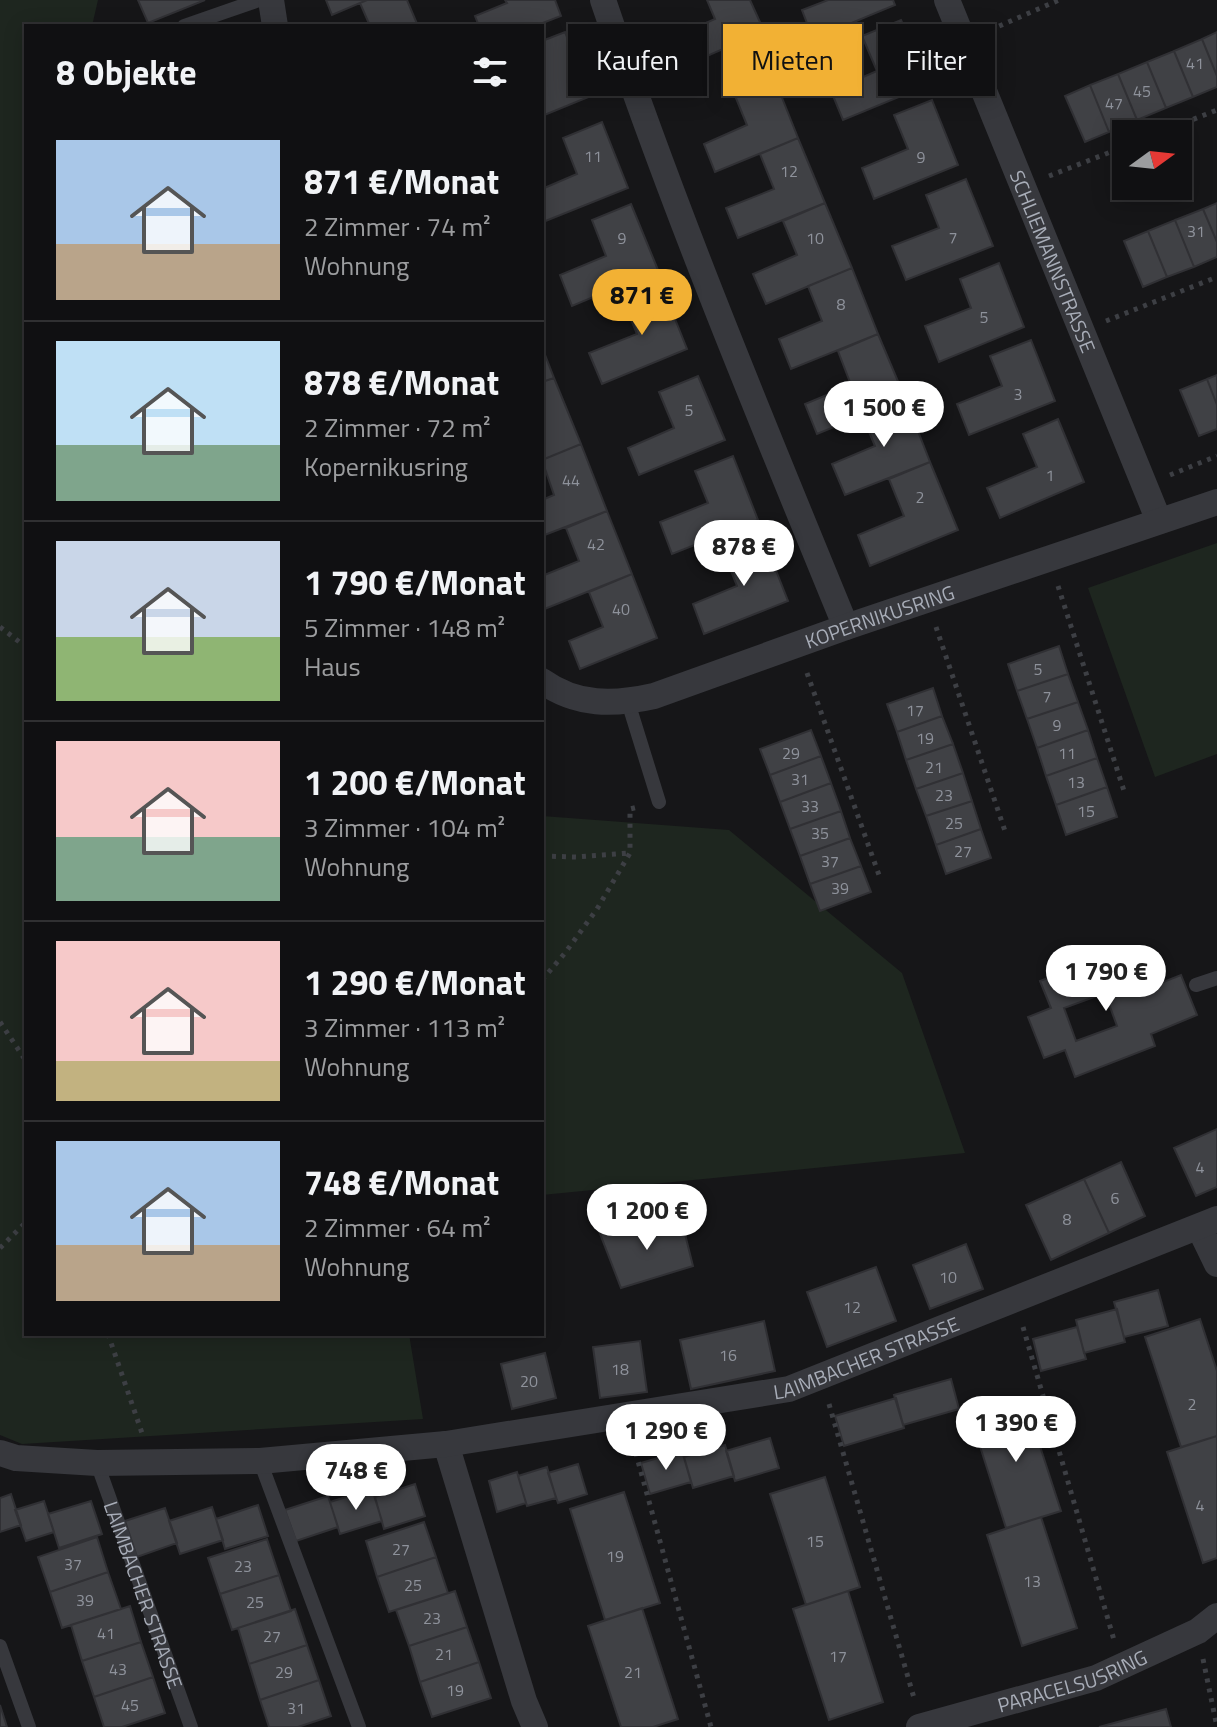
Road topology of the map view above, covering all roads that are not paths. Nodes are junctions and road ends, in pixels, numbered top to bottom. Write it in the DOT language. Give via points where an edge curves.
graph roads {
  1 [pos="259,0"];
  2 [pos="271,0"];
  3 [pos="603,0"];
  4 [pos="947,0"];
  5 [pos="190,24"];
  6 [pos="275,24"];
  7 [pos="1217,502"];
  8 [pos="1159,521"];
  9 [pos="846,627"];
  10 [pos="544,682"];
  11 [pos="628,702"];
  12 [pos="659,802"];
  13 [pos="1217,978"];
  14 [pos="1196,985"];
  15 [pos="1208,1223"];
  16 [pos="1217,1264"];
  17 [pos="446,1444"];
  18 [pos="0,1453"];
  19 [pos="260,1461"];
  20 [pos="97,1463"];
  21 [pos="1207,1623"];
  22 [pos="0,1646"];
  23 [pos="921,1726"];
  24 [pos="29,1727"];
  25 [pos="191,1727"];
  26 [pos="359,1727"];
  27 [pos="535,1727"];
  1 -- 5 [label="lane"];
  2 -- 6 [label="street"];
  3 -- 9 [label="street" via="719,316"];
  4 -- 8 [label="street, SCHLIEMANNSTRASSE"];
  7 -- 8 [label="street, KOPERNIKUSRING"];
  8 -- 9 [label="street, KOPERNIKUSRING"];
  9 -- 11 [label="street, KOPERNIKUSRING"];
  10 -- 11 [label="street, KOPERNIKUSRING" via="589,701"];
  11 -- 12 [label="lane"];
  13 -- 14 [label="lane"];
  15 -- 16 [label="street"];
  15 -- 17 [label="street, LAIMBACHER STRASSE" via="789,1389"];
  17 -- 19 [label="street, LAIMBACHER STRASSE"];
  17 -- 27 [label="street"];
  18 -- 20 [label="street, LAIMBACHER STRASSE"];
  19 -- 20 [label="street, LAIMBACHER STRASSE"];
  19 -- 26 [label="lane"];
  20 -- 25 [label="lane, LAIMBACHER STRASSE"];
  21 -- 23 [label="street, PARACELSUSRING" via="1096,1678"];
  22 -- 24 [label="lane"];
}
